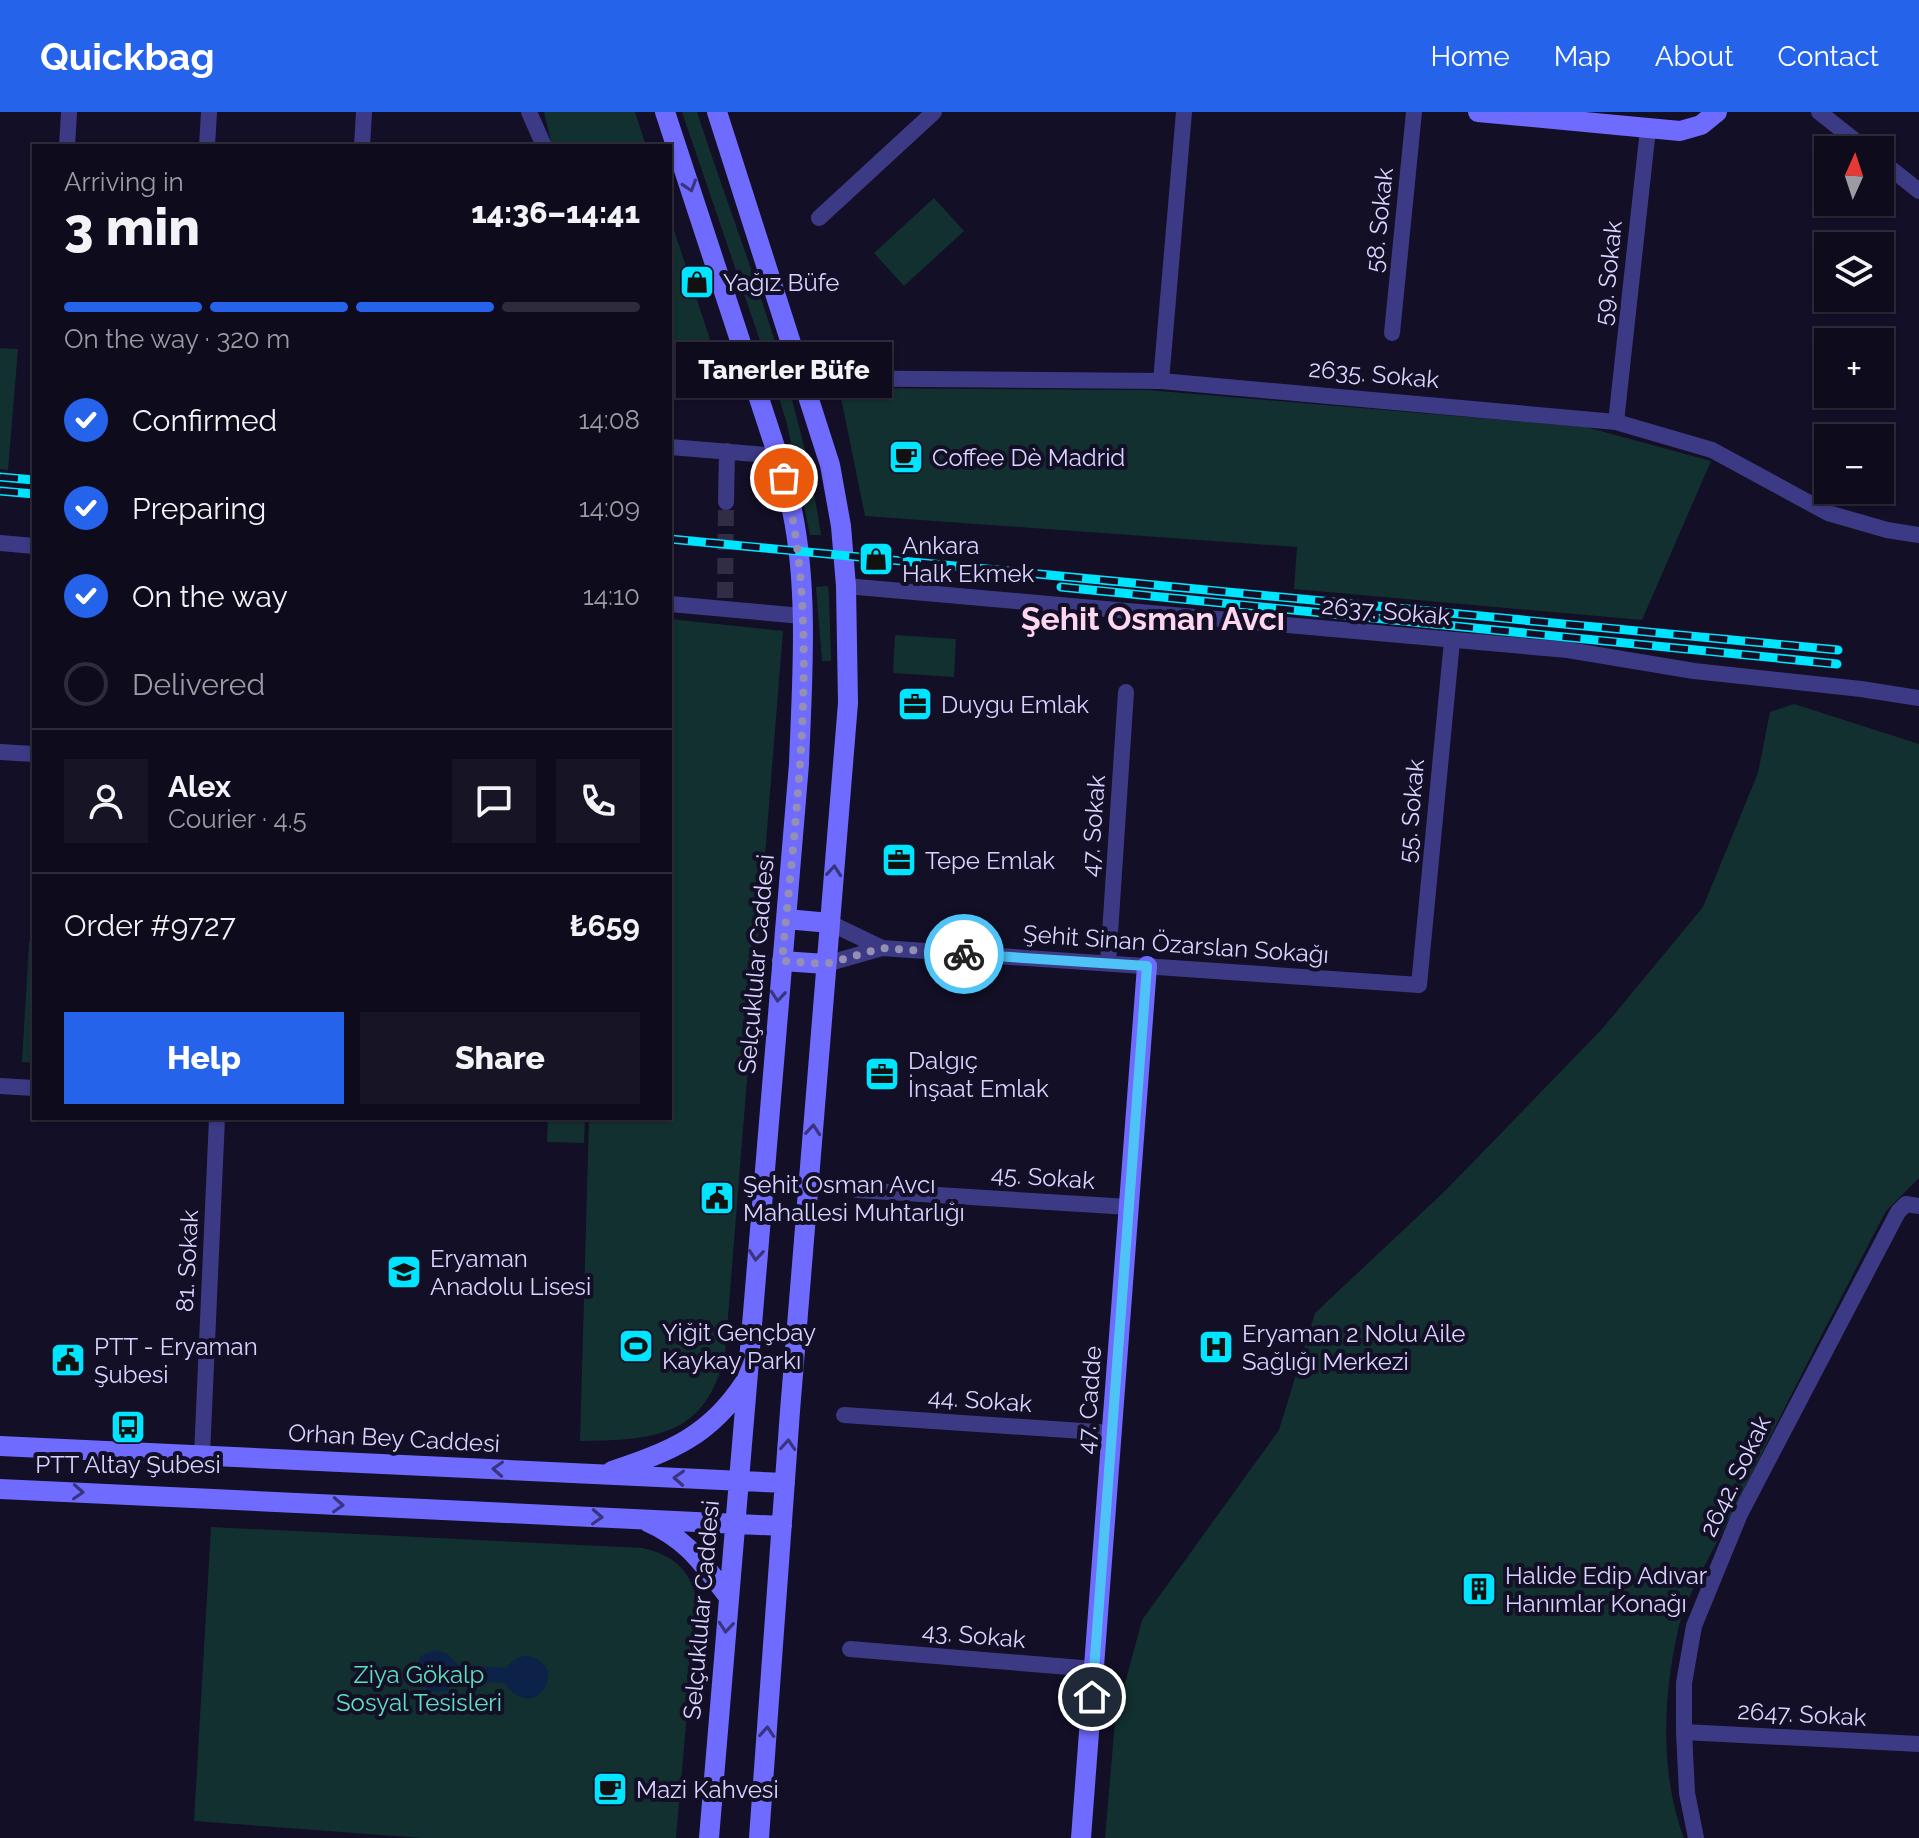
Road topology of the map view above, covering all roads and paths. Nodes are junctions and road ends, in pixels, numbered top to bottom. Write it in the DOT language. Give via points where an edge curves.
graph roads {
  1 [pos="69,112"];
  2 [pos="209,112"];
  3 [pos="364,112"];
  4 [pos="529,112"];
  5 [pos="665,112"];
  6 [pos="717,112"];
  7 [pos="934,112"];
  8 [pos="1184,112"];
  9 [pos="1414,112"];
  10 [pos="1478,112"];
  11 [pos="1717,112"];
  12 [pos="1819,112"];
  13 [pos="1648,129"];
  14 [pos="1849,136"];
  15 [pos="67,144"];
  16 [pos="207,144"];
  17 [pos="362,144"];
  18 [pos="543,144"];
  19 [pos="1894,171"];
  20 [pos="1919,191"];
  21 [pos="819,218"];
  22 [pos="1392,333"];
  23 [pos="802,378"];
  24 [pos="1161,381"];
  25 [pos="1616,422"];
  26 [pos="672,447"];
  27 [pos="727,451"];
  28 [pos="778,456"];
  29 [pos="726,502"];
  30 [pos="1919,535"];
  31 [pos="0,543"];
  32 [pos="32,546"];
  33 [pos="846,586"];
  34 [pos="672,604"];
  35 [pos="802,616"];
  36 [pos="1452,641"];
  37 [pos="1126,692"];
  38 [pos="1919,698"];
  39 [pos="0,752"];
  40 [pos="32,754"];
  41 [pos="786,919"];
  42 [pos="830,923"];
  43 [pos="882,948"];
  44 [pos="782,961"];
  45 [pos="1108,963"];
  46 [pos="826,964"];
  47 [pos="1147,966"];
  48 [pos="1419,985"];
  49 [pos="0,1086"];
  50 [pos="32,1088"];
  51 [pos="217,1120"];
  52 [pos="857,1190"];
  53 [pos="1913,1205"];
  54 [pos="1129,1207"];
  55 [pos="745,1382"];
  56 [pos="844,1415"];
  57 [pos="1112,1433"];
  58 [pos="0,1446"];
  59 [pos="202,1455"];
  60 [pos="603,1474"];
  61 [pos="737,1480"];
  62 [pos="785,1483"];
  63 [pos="0,1489"];
  64 [pos="641,1519"];
  65 [pos="734,1524"];
  66 [pos="782,1526"];
  67 [pos="728,1596"];
  68 [pos="850,1649"];
  69 [pos="1094,1669"];
  70 [pos="1684,1732"];
  71 [pos="1919,1744"];
  72 [pos="709,1838"];
  73 [pos="759,1838"];
  74 [pos="1081,1838"];
  75 [pos="1696,1838"];
  1 -- 15 [label="street"];
  2 -- 16 [label="street"];
  3 -- 17 [label="street"];
  4 -- 18 [label="street"];
  5 -- 28 [label="main road, Selçuklular Caddesi, one-way"];
  6 -- 23 [label="main road"];
  7 -- 21 [label="street"];
  8 -- 24 [label="street"];
  9 -- 22 [label="street, 58. Sokak"];
  10 -- 13 [label="main road"];
  11 -- 13 [label="main road" via="1687,130"];
  12 -- 14 [label="street"];
  13 -- 25 [label="street, 59. Sokak"];
  19 -- 20 [label="street"];
  23 -- 24 [label="street, 2635. Sokak"];
  23 -- 33 [label="main road" via="830,465"];
  24 -- 25 [label="street, 2635. Sokak"];
  25 -- 30 [label="street, 2635. Sokak" via="1712,450 1828,513"];
  26 -- 27 [label="street"];
  27 -- 28 [label="street"];
  27 -- 29 [label="street"];
  28 -- 35 [label="main road, Selçuklular Caddesi" via="793,512"];
  31 -- 32 [label="street"];
  33 -- 36 [label="street, 2637. Sokak"];
  42 -- 33 [label="main road, one-way" via="848,703"];
  34 -- 35 [label="street" via="725,603"];
  35 -- 41 [label="main road, Selçuklular Caddesi" via="799,764"];
  36 -- 38 [label="street, 2637. Sokak" via="1568,650"];
  36 -- 48 [label="street, 55. Sokak"];
  37 -- 45 [label="street, 47. Sokak"];
  39 -- 40 [label="street"];
  41 -- 42 [label="main road"];
  41 -- 44 [label="main road, Selçuklular Caddesi"];
  42 -- 43 [label="street"];
  42 -- 46 [label="main road"];
  43 -- 45 [label="street, Şehit Sinan Özarslan Sokağı"];
  43 -- 46 [label="street"];
  44 -- 46 [label="main road"];
  44 -- 55 [label="main road, Selçuklular Caddesi, one-way"];
  45 -- 47 [label="street, Şehit Sinan Özarslan Sokağı"];
  62 -- 46 [label="main road, one-way"];
  47 -- 48 [label="street, Şehit Sinan Özarslan Sokağı"];
  47 -- 54 [label="main road, 47. Cadde"];
  49 -- 50 [label="street"];
  51 -- 59 [label="street, 81. Sokak"];
  52 -- 54 [label="street, 45. Sokak"];
  53 -- 70 [label="street, 2642. Sokak" via="1898,1212 1740,1514 1690,1641"];
  54 -- 57 [label="main road, 47. Cadde"];
  55 -- 60 [label="main road" via="716,1420 682,1443"];
  55 -- 61 [label="main road, Selçuklular Caddesi"];
  56 -- 57 [label="street, 44. Sokak"];
  57 -- 69 [label="main road, 47. Cadde"];
  58 -- 59 [label="main road, Orhan Bey Caddesi"];
  60 -- 59 [label="main road, Orhan Bey Caddesi, one-way"];
  61 -- 60 [label="main road, Orhan Bey Caddesi, one-way"];
  61 -- 62 [label="main road, Orhan Bey Caddesi"];
  61 -- 65 [label="main road, Selçuklular Caddesi"];
  62 -- 66 [label="main road"];
  63 -- 64 [label="main road, one-way"];
  64 -- 65 [label="main road"];
  64 -- 67 [label="main road" via="686,1544"];
  65 -- 66 [label="main road"];
  65 -- 67 [label="main road, Selçuklular Caddesi"];
  73 -- 66 [label="main road, one-way"];
  67 -- 72 [label="main road, Selçuklular Caddesi, one-way"];
  68 -- 69 [label="street, 43. Sokak"];
  69 -- 74 [label="main road, 47. Cadde"];
  70 -- 71 [label="street, 2647. Sokak"];
  70 -- 75 [label="street, 2642. Sokak"];
}
